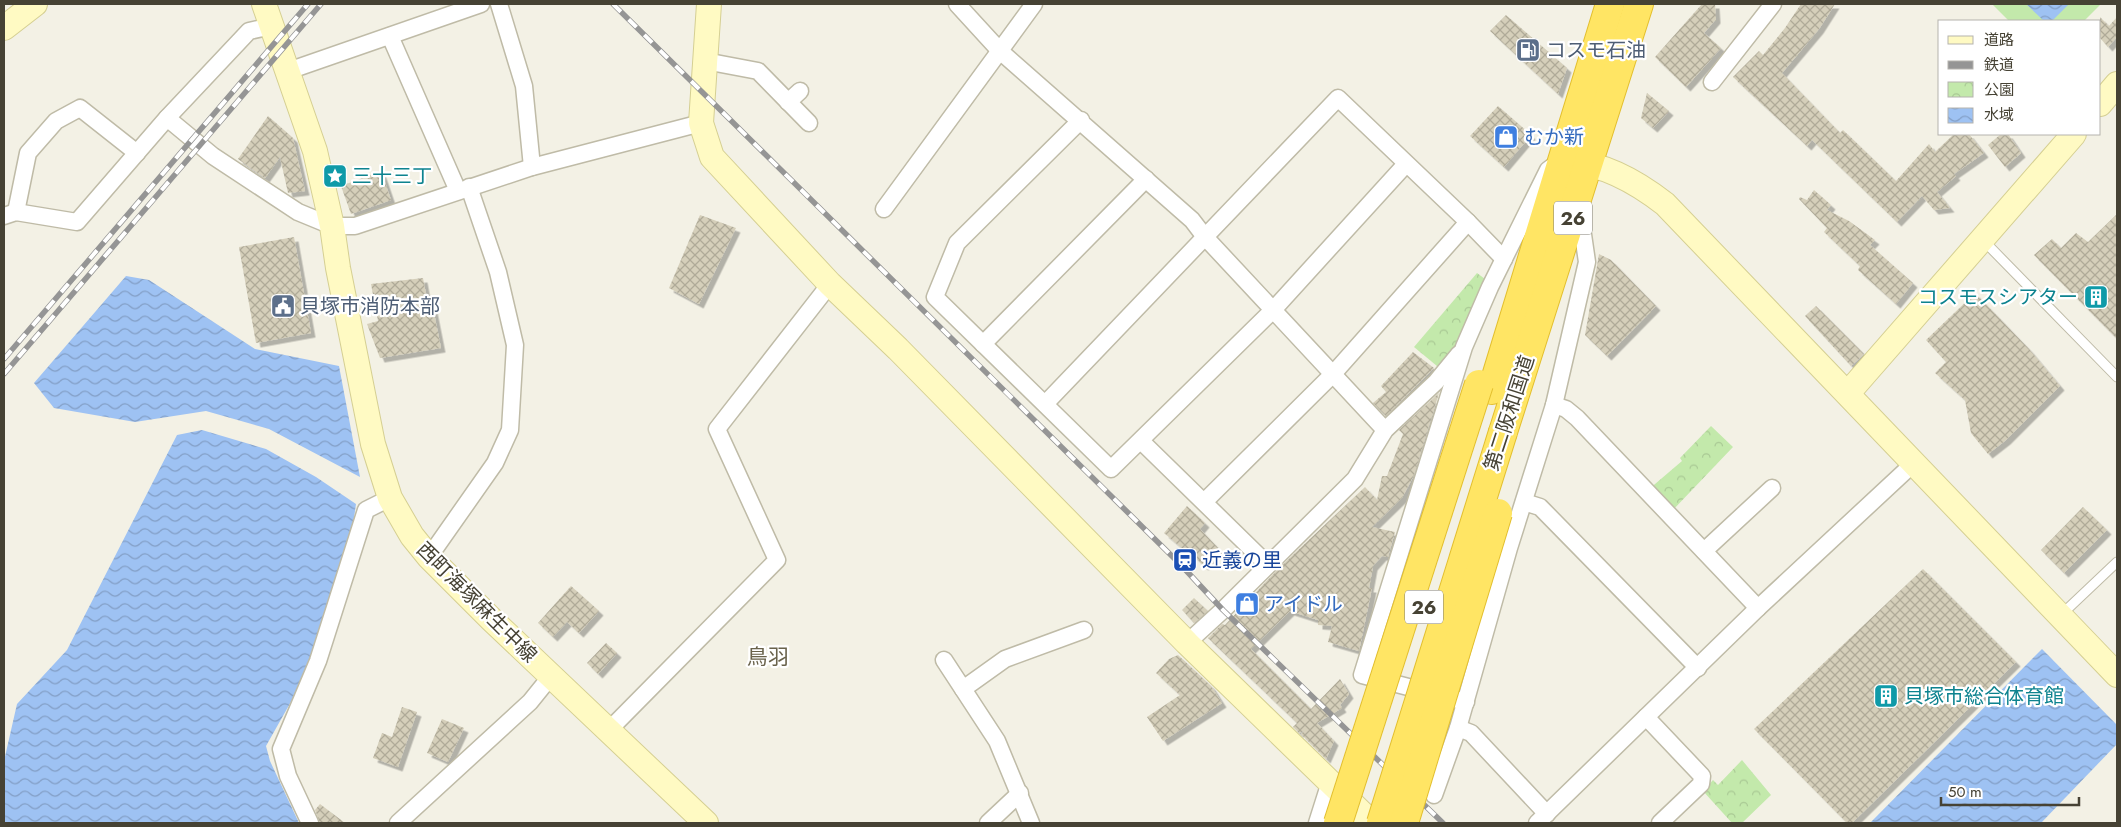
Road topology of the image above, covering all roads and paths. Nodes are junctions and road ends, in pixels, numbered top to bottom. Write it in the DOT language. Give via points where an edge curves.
graph roads {
  1 [pos="35,4"];
  2 [pos="481,4"];
  3 [pos="499,4"];
  4 [pos="709,4"];
  5 [pos="958,4"];
  6 [pos="1034,4"];
  7 [pos="1610,4"];
  8 [pos="1639,4"];
  9 [pos="1773,4"];
  10 [pos="268,15"];
  11 [pos="4,28"];
  12 [pos="390,36"];
  13 [pos="1000,51"];
  14 [pos="705,61"];
  15 [pos="288,71"];
  16 [pos="1712,82"];
  17 [pos="2117,84"];
  18 [pos="2101,103"];
  19 [pos="167,118"];
  20 [pos="1081,120"];
  21 [pos="701,123"];
  22 [pos="809,123"];
  23 [pos="2073,135"];
  24 [pos="137,153"];
  25 [pos="1563,161"];
  26 [pos="1590,163"];
  27 [pos="1406,164"];
  28 [pos="532,167"];
  29 [pos="1146,179"];
  30 [pos="464,189"];
  31 [pos="1578,202"];
  32 [pos="884,209"];
  33 [pos="10,214"];
  34 [pos="1468,222"];
  35 [pos="332,226"];
  36 [pos="1204,237"];
  37 [pos="1982,239"];
  38 [pos="1504,259"];
  39 [pos="830,284"];
  40 [pos="1273,310"];
  41 [pos="984,344"];
  42 [pos="1464,347"];
  43 [pos="1333,374"];
  44 [pos="2117,377"];
  45 [pos="1486,387"];
  46 [pos="1848,393"];
  47 [pos="1045,404"];
  48 [pos="1554,405"];
  49 [pos="1385,430"];
  50 [pos="1512,433"];
  51 [pos="1141,441"];
  52 [pos="1914,463"];
  53 [pos="1772,488"];
  54 [pos="390,498"];
  55 [pos="1204,502"];
  56 [pos="1524,502"];
  57 [pos="1704,551"];
  58 [pos="429,557"];
  59 [pos="2117,562"];
  60 [pos="1268,565"];
  61 [pos="1758,608"];
  62 [pos="2060,616"];
  63 [pos="1084,630"];
  64 [pos="1187,643"];
  65 [pos="944,660"];
  66 [pos="1698,668"];
  67 [pos="551,676"];
  68 [pos="2117,676"];
  69 [pos="963,689"];
  70 [pos="1466,702"];
  71 [pos="1646,717"];
  72 [pos="1458,728"];
  73 [pos="608,731"];
  74 [pos="1330,782"];
  75 [pos="1020,793"];
  76 [pos="1434,795"];
  77 [pos="1542,818"];
  78 [pos="310,823"];
  79 [pos="398,823"];
  80 [pos="706,823"];
  81 [pos="988,823"];
  82 [pos="1031,823"];
  83 [pos="1317,823"];
  84 [pos="1338,823"];
  85 [pos="1356,823"];
  86 [pos="1372,823"];
  87 [pos="1381,823"];
  88 [pos="1404,823"];
  89 [pos="1660,823"];
  1 -- 11 [label="street"];
  2 -- 12 [label="street"];
  3 -- 28 [label="street" via="524,86"];
  4 -- 14 [label="street"];
  5 -- 13 [label="street"];
  6 -- 13 [label="street"];
  7 -- 25 [label="highway, 第二阪和国道 / 26"];
  8 -- 26 [label="highway, 第二阪和国道 / 26"];
  9 -- 16 [label="street"];
  10 -- 15 [label="street, 西町海塚麻生中線"];
  10 -- 19 [label="street"];
  12 -- 15 [label="street"];
  12 -- 30 [label="street"];
  13 -- 20 [label="street"];
  13 -- 32 [label="street"];
  14 -- 21 [label="street"];
  14 -- 22 [label="street" via="758,71 794,97"];
  15 -- 35 [label="street, 西町海塚麻生中線" via="315,151"];
  17 -- 18 [label="street"];
  19 -- 24 [label="street"];
  19 -- 35 [label="street" via="213,156 261,188 298,212"];
  20 -- 29 [label="street"];
  20 -- 41 [label="street" via="957,243 935,297"];
  21 -- 28 [label="street"];
  21 -- 39 [label="street" via="712,157"];
  23 -- 37 [label="street"];
  24 -- 33 [label="street" via="77,222"];
  24 -- 33 [label="street" via="80,108 56,121 28,154"];
  25 -- 26 [label="street"];
  25 -- 38 [label="street" via="1548,170"];
  25 -- 45 [label="highway, 第二阪和国道 / 26" via="1526,281"];
  26 -- 31 [label="highway, 第二阪和国道 / 26"];
  26 -- 46 [label="street" via="1644,188 1665,204"];
  27 -- 34 [label="street"];
  27 -- 36 [label="street" via="1338,98"];
  27 -- 40 [label="street"];
  28 -- 30 [label="street"];
  29 -- 36 [label="street" via="1192,220"];
  29 -- 41 [label="street"];
  30 -- 35 [label="street" via="355,226"];
  30 -- 58 [label="street" via="498,272 515,345 510,430 495,462"];
  31 -- 48 [label="street" via="1587,262"];
  31 -- 50 [label="highway, 第二阪和国道 / 26" via="1526,361"];
  34 -- 38 [label="street"];
  34 -- 43 [label="street"];
  35 -- 54 [label="street, 西町海塚麻生中線" via="373,444"];
  36 -- 40 [label="street"];
  36 -- 47 [label="street"];
  37 -- 44 [label="lane"];
  37 -- 46 [label="street"];
  38 -- 42 [label="street"];
  39 -- 64 [label="street"];
  39 -- 73 [label="street" via="717,429 777,560"];
  40 -- 43 [label="street"];
  40 -- 51 [label="street"];
  41 -- 47 [label="street"];
  42 -- 49 [label="street" via="1436,382"];
  42 -- 70 [label="street" via="1362,675"];
  43 -- 49 [label="street"];
  43 -- 55 [label="street"];
  45 -- 84 [label="highway, bridge"];
  45 -- 85 [label="highway, 第二阪和国道 / 26"];
  46 -- 52 [label="street"];
  47 -- 51 [label="street" via="1111,469"];
  48 -- 56 [label="street"];
  48 -- 57 [label="street" via="1577,418"];
  49 -- 60 [label="street" via="1354,478"];
  50 -- 87 [label="highway, 第二阪和国道 / 26, bridge"];
  50 -- 88 [label="highway, bridge"];
  51 -- 55 [label="street"];
  52 -- 61 [label="street"];
  52 -- 62 [label="street"];
  53 -- 57 [label="street"];
  54 -- 58 [label="street, 西町海塚麻生中線" via="412,536"];
  54 -- 78 [label="street" via="366,510 318,661 281,749 288,776"];
  55 -- 60 [label="street"];
  56 -- 66 [label="street" via="1540,507"];
  56 -- 70 [label="street"];
  57 -- 61 [label="street"];
  58 -- 67 [label="street, 西町海塚麻生中線"];
  59 -- 62 [label="lane"];
  60 -- 64 [label="street"];
  61 -- 66 [label="street"];
  62 -- 68 [label="street"];
  63 -- 69 [label="street" via="1005,659"];
  64 -- 74 [label="street"];
  65 -- 69 [label="street"];
  66 -- 71 [label="street"];
  67 -- 73 [label="street, 西町海塚麻生中線"];
  67 -- 79 [label="street" via="530,702"];
  69 -- 75 [label="street" via="997,741"];
  70 -- 72 [label="street"];
  71 -- 77 [label="street"];
  71 -- 89 [label="street" via="1702,776 1701,784"];
  72 -- 76 [label="street"];
  72 -- 77 [label="street" via="1471,733"];
  73 -- 80 [label="street, 西町海塚麻生中線"];
  74 -- 83 [label="street"];
  74 -- 86 [label="street"];
  75 -- 81 [label="street"];
  75 -- 82 [label="street"];
}
